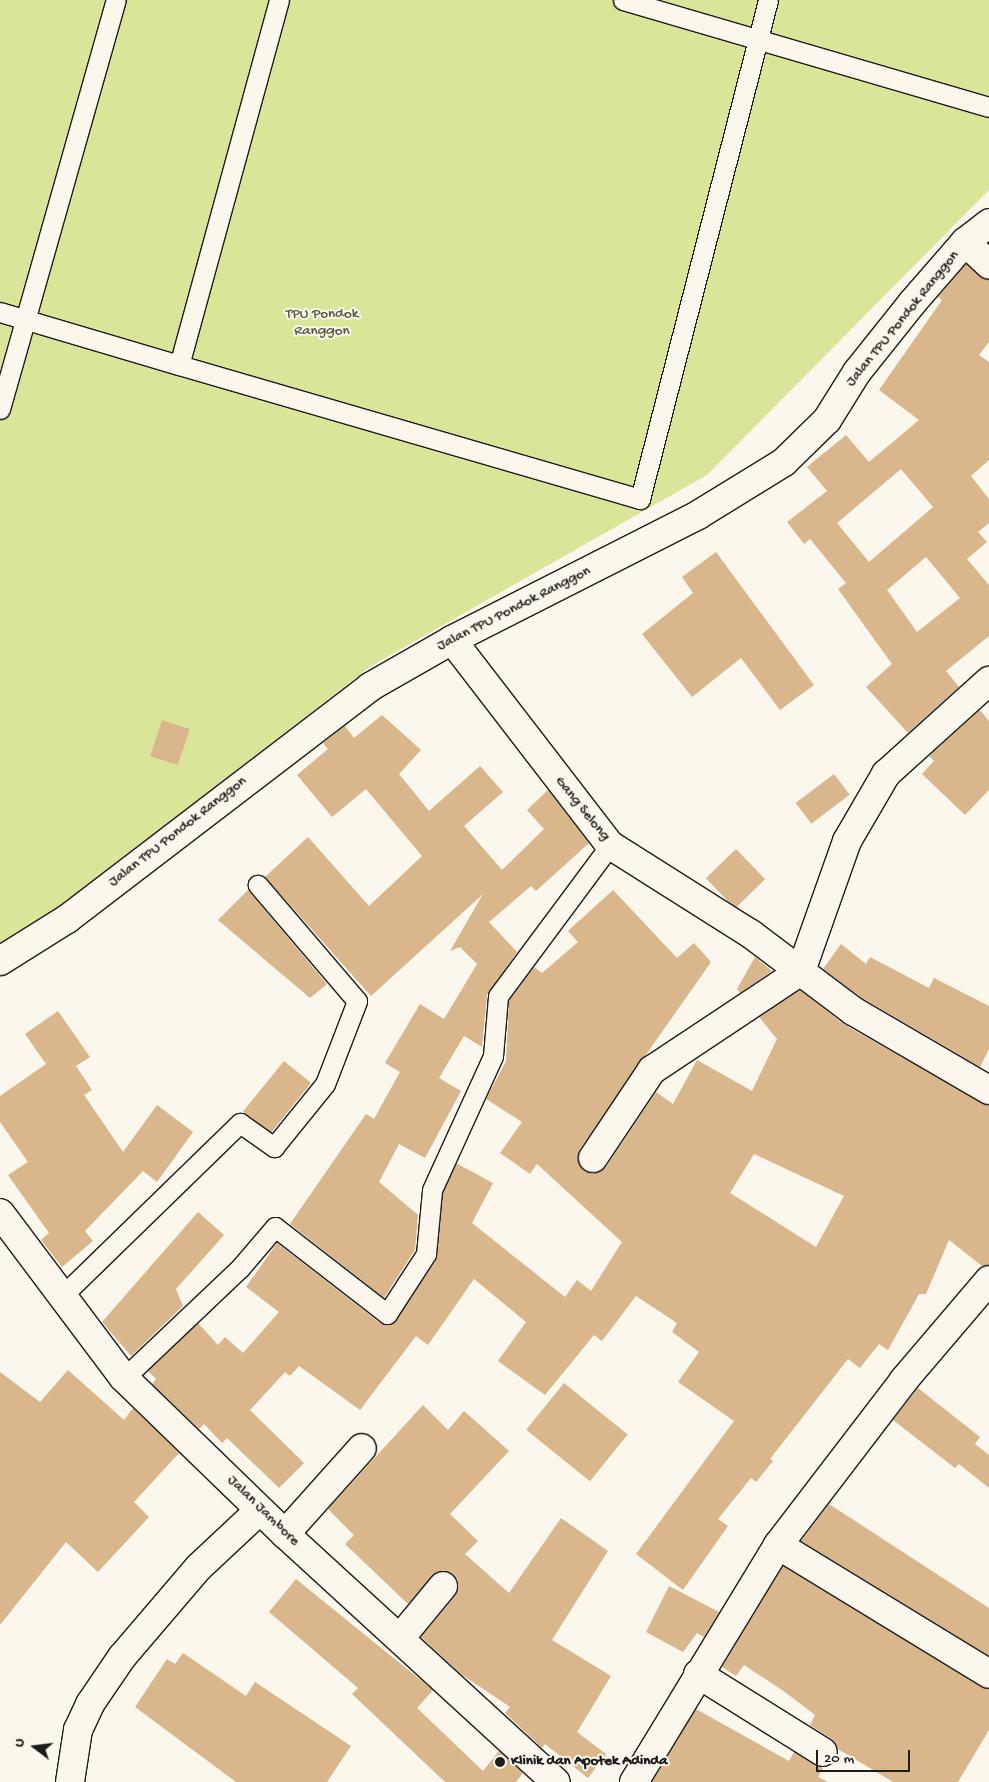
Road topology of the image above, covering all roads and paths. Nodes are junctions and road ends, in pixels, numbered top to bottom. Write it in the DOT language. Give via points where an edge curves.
graph roads {
  1 [pos="116,0"];
  2 [pos="278,0"];
  3 [pos="623,0"];
  4 [pos="768,0"];
  5 [pos="757,39"];
  6 [pos="989,108"];
  7 [pos="989,223"];
  8 [pos="965,242"];
  9 [pos="989,264"];
  10 [pos="0,312"];
  11 [pos="25,320"];
  12 [pos="179,365"];
  13 [pos="0,409"];
  14 [pos="452,640"];
  15 [pos="989,682"];
  16 [pos="610,845"];
  17 [pos="258,885"];
  18 [pos="0,961"];
  19 [pos="801,971"];
  20 [pos="989,1090"];
  21 [pos="593,1158"];
  22 [pos="0,1213"];
  23 [pos="989,1280"];
  24 [pos="63,1295"];
  25 [pos="124,1378"];
  26 [pos="362,1448"];
  27 [pos="260,1510"];
  28 [pos="285,1534"];
  29 [pos="778,1545"];
  30 [pos="443,1586"];
  31 [pos="401,1637"];
  32 [pos="698,1674"];
  33 [pos="989,1674"];
  34 [pos="824,1752"];
  35 [pos="70,1782"];
  36 [pos="556,1782"];
  37 [pos="634,1782"];
  1 -- 11 [label="lane"];
  2 -- 12 [label="lane"];
  3 -- 5 [label="lane"];
  4 -- 5 [label="lane"];
  5 -- 6 [label="lane"];
  5 -- 12 [label="lane" via="640,500"];
  7 -- 8 [label="street, Jalan TPU Pondok Ranggon"];
  8 -- 9 [label="street"];
  8 -- 14 [label="street, Jalan TPU Pondok Ranggon" via="857,372 827,420 784,462 698,515"];
  10 -- 11 [label="lane"];
  11 -- 12 [label="lane"];
  11 -- 13 [label="lane"];
  14 -- 16 [label="street, Gang Selong"];
  14 -- 18 [label="street, Jalan TPU Pondok Ranggon" via="370,687 67,919"];
  15 -- 19 [label="street" via="886,774 847,841"];
  16 -- 19 [label="street, Gang Selong" via="751,934"];
  16 -- 25 [label="lane" via="498,996 493,1056 432,1190 426,1254 386,1314 275,1227 240,1268"];
  17 -- 24 [label="lane" via="357,1000 325,1084 274,1147 240,1123"];
  19 -- 20 [label="street, Gang Selong" via="853,1011"];
  19 -- 21 [label="street" via="652,1070"];
  22 -- 24 [label="street, Jalan Jambore"];
  23 -- 29 [label="street" via="904,1380"];
  24 -- 25 [label="street, Jalan Jambore"];
  25 -- 27 [label="street, Jalan Jambore"];
  26 -- 28 [label="street"];
  27 -- 28 [label="street, Jalan Jambore"];
  27 -- 35 [label="street" via="199,1566 122,1657 90,1704 78,1730"];
  28 -- 31 [label="street, Jalan Jambore"];
  29 -- 32 [label="street"];
  29 -- 33 [label="street"];
  30 -- 31 [label="street"];
  31 -- 36 [label="street, Jalan Jambore" via="468,1706"];
  32 -- 34 [label="street"];
  32 -- 37 [label="street"];
}
